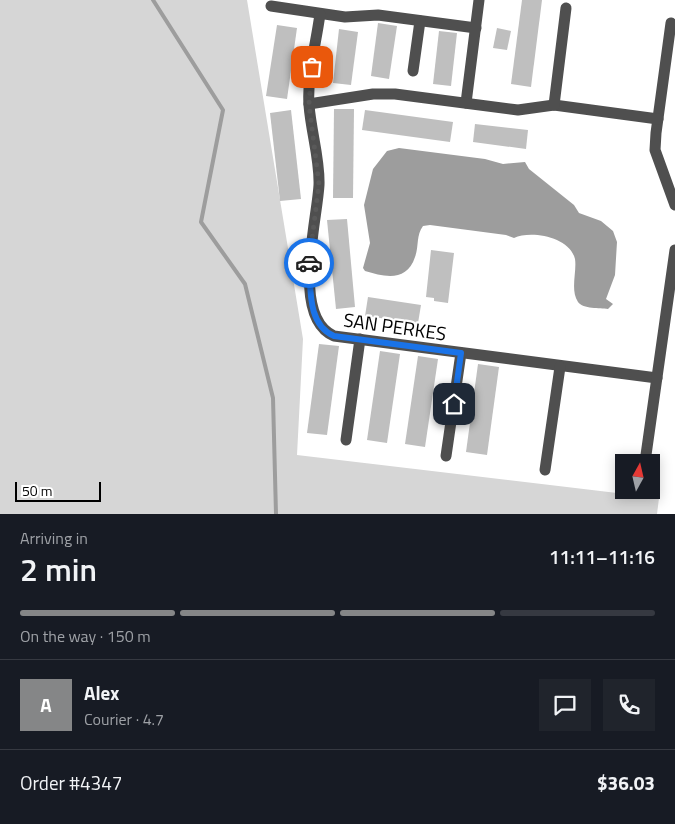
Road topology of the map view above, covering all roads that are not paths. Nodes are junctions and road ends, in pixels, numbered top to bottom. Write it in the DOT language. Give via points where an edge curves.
graph roads {
  1 [pos="479,0"];
  2 [pos="271,6"];
  3 [pos="566,8"];
  4 [pos="320,14"];
  5 [pos="420,21"];
  6 [pos="671,23"];
  7 [pos="476,28"];
  8 [pos="413,71"];
  9 [pos="466,102"];
  10 [pos="309,104"];
  11 [pos="554,105"];
  12 [pos="658,119"];
  13 [pos="675,205"];
  14 [pos="675,250"];
  15 [pos="360,339"];
  16 [pos="461,353"];
  17 [pos="560,367"];
  18 [pos="657,378"];
  19 [pos="346,440"];
  20 [pos="646,454"];
  21 [pos="446,456"];
  22 [pos="545,470"];
  1 -- 7 [label="street"];
  2 -- 4 [label="street"];
  3 -- 11 [label="street"];
  4 -- 5 [label="street" via="345,17 378,15"];
  4 -- 10 [label="street, SAN PERKES"];
  5 -- 7 [label="street"];
  5 -- 8 [label="street"];
  6 -- 12 [label="street"];
  7 -- 9 [label="street"];
  9 -- 10 [label="street" via="373,94"];
  9 -- 11 [label="street" via="518,110"];
  10 -- 15 [label="street, SAN PERKES" via="319,184 309,255 314,316 325,332"];
  11 -- 12 [label="street"];
  12 -- 13 [label="street" via="655,150"];
  14 -- 18 [label="street"];
  15 -- 16 [label="street, SAN PERKES"];
  15 -- 19 [label="street"];
  16 -- 17 [label="street, SAN PERKES"];
  16 -- 21 [label="street"];
  17 -- 18 [label="street, SAN PERKES"];
  17 -- 22 [label="street"];
  18 -- 20 [label="street"];
}
